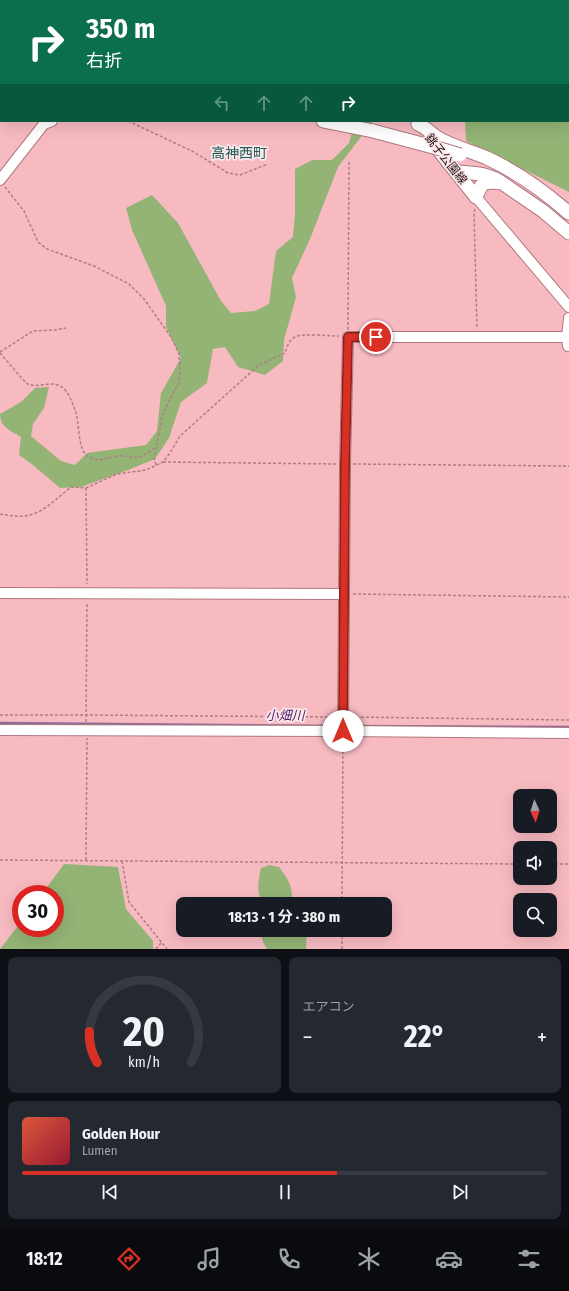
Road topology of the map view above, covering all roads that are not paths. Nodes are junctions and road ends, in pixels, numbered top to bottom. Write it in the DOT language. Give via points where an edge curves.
graph roads {
  1 [pos="49,122"];
  2 [pos="327,122"];
  3 [pos="417,122"];
  4 [pos="456,172"];
  5 [pos="2,183"];
  6 [pos="502,183"];
  7 [pos="477,199"];
  8 [pos="569,213"];
  9 [pos="569,222"];
  10 [pos="569,233"];
  11 [pos="569,308"];
  12 [pos="569,318"];
  13 [pos="568,342"];
  14 [pos="0,593"];
  15 [pos="344,594"];
  16 [pos="0,730"];
  17 [pos="343,731"];
  18 [pos="569,733"];
  1 -- 5 [label="street" via="44,124"];
  2 -- 9 [label="main road, bridge" via="460,155 524,188"];
  3 -- 4 [label="main road, 銚子公園線"];
  3 -- 8 [label="main road" via="438,138 504,166 537,187"];
  4 -- 6 [label="main road" via="482,174"];
  4 -- 7 [label="main road, 銚子公園線"];
  6 -- 7 [label="main road" via="485,183 481,186"];
  6 -- 10 [label="main road" via="543,211"];
  7 -- 11 [label="street"];
  12 -- 13 [label="street"];
  13 -- 15 [label="street" via="477,337 348,337"];
  14 -- 15 [label="street"];
  15 -- 17 [label="street"];
  16 -- 17 [label="street"];
  17 -- 18 [label="street"];
}
